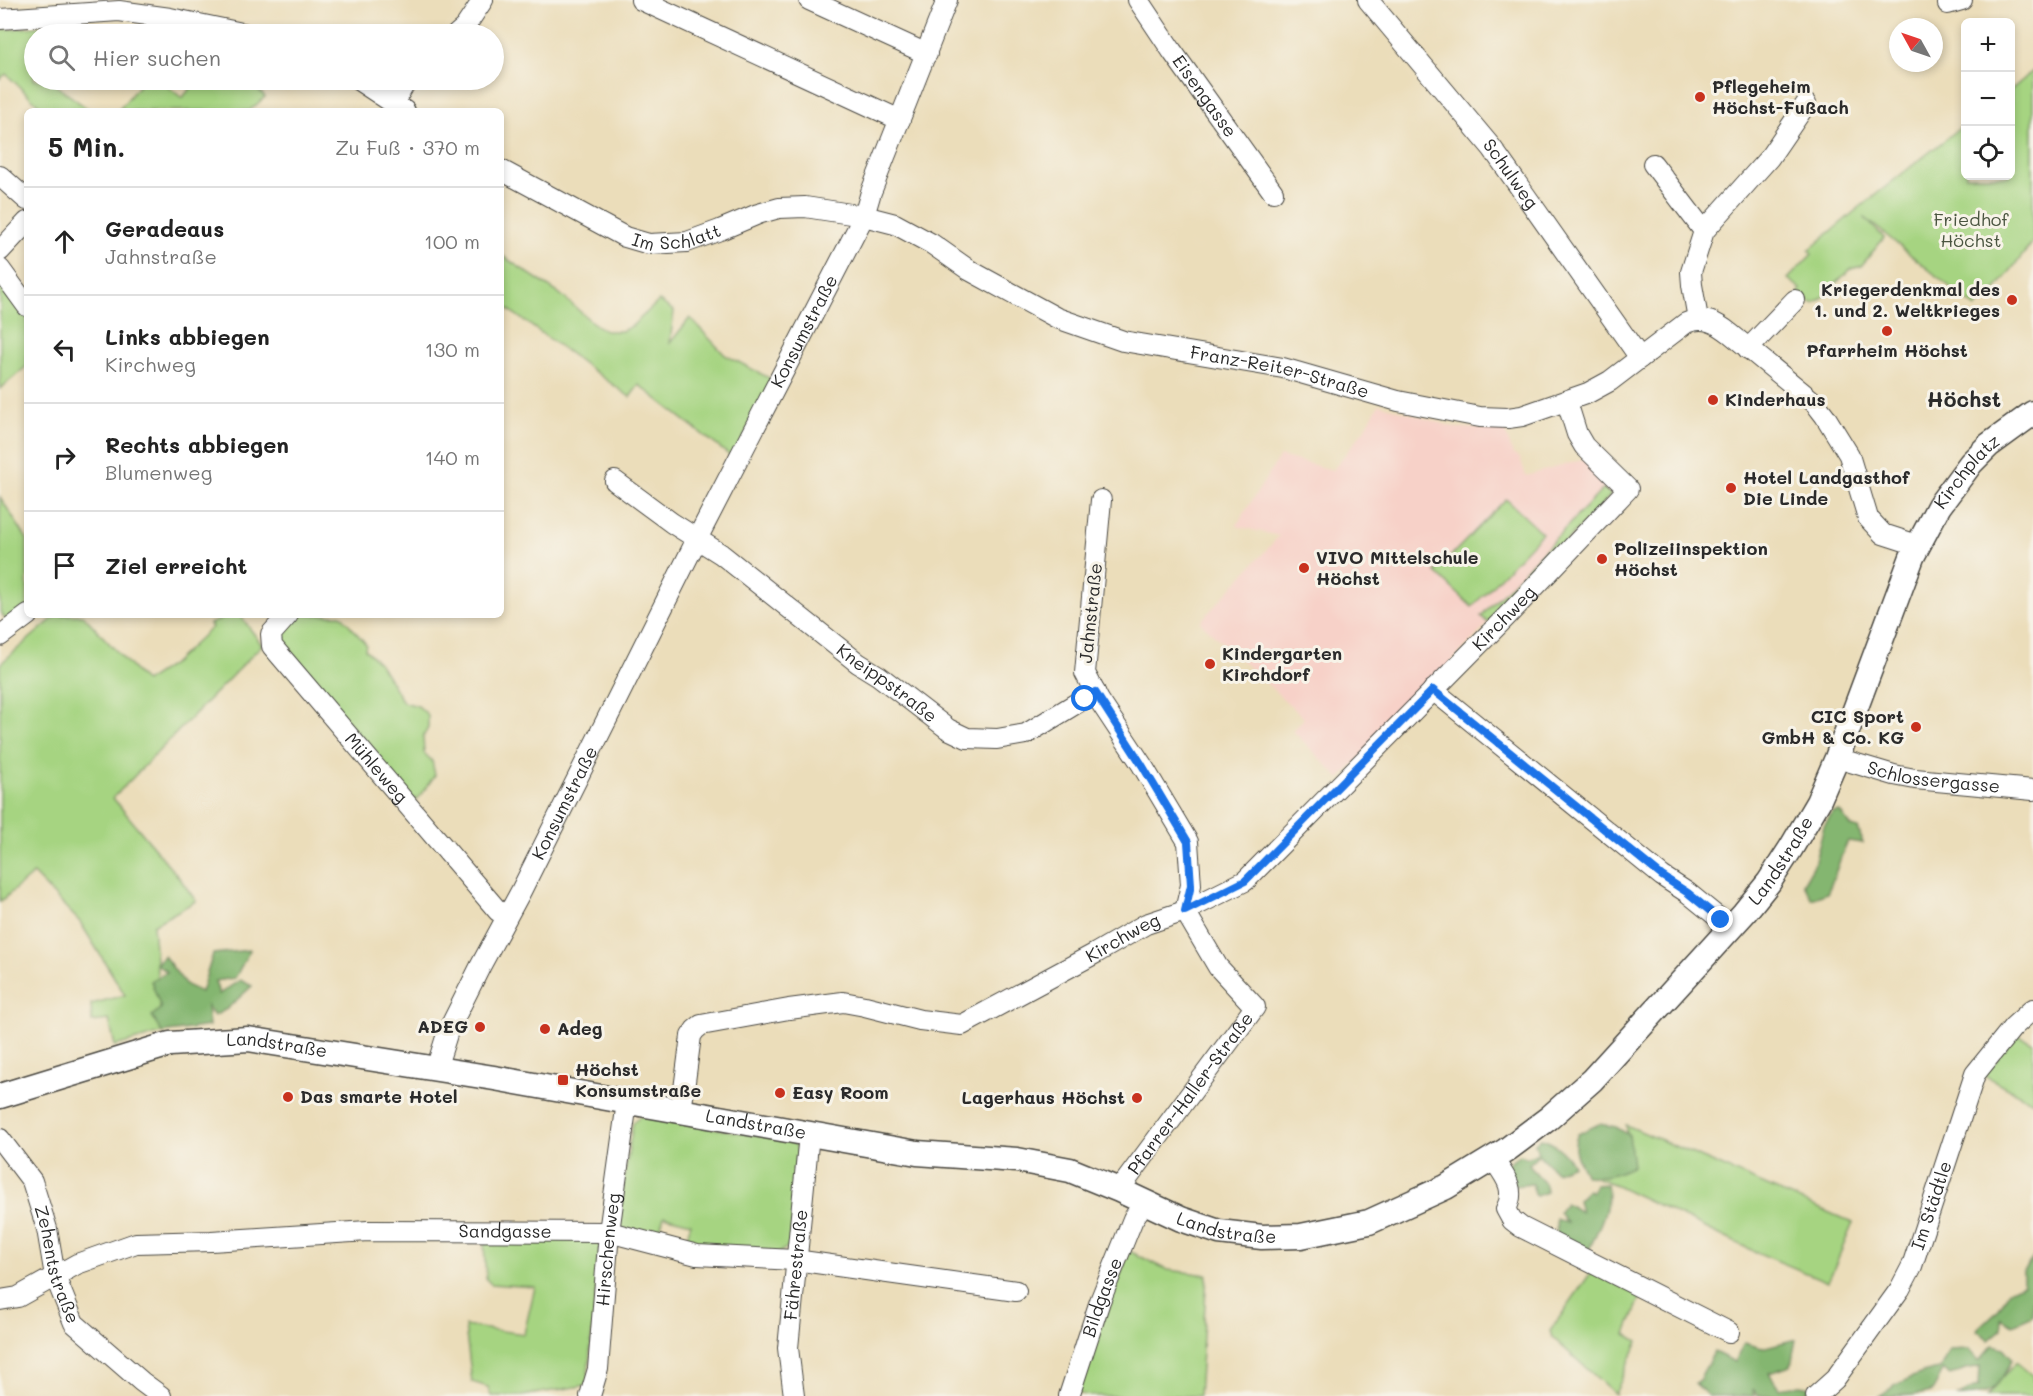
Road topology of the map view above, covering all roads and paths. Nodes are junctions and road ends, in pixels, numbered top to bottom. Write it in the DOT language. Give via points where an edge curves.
graph roads {
  1 [pos="483,0"];
  2 [pos="641,0"];
  3 [pos="809,0"];
  4 [pos="947,0"];
  5 [pos="1138,0"];
  6 [pos="1368,0"];
  7 [pos="119,5"];
  8 [pos="0,19"];
  9 [pos="199,24"];
  10 [pos="467,24"];
  11 [pos="927,54"];
  12 [pos="373,90"];
  13 [pos="404,90"];
  14 [pos="1806,104"];
  15 [pos="399,107"];
  16 [pos="900,120"];
  17 [pos="1653,164"];
  18 [pos="504,172"];
  19 [pos="0,177"];
  20 [pos="1273,192"];
  21 [pos="24,197"];
  22 [pos="864,216"];
  23 [pos="24,225"];
  24 [pos="1704,231"];
  25 [pos="0,251"];
  26 [pos="0,269"];
  27 [pos="1795,300"];
  28 [pos="24,302"];
  29 [pos="1698,319"];
  30 [pos="1748,349"];
  31 [pos="1640,358"];
  32 [pos="1567,402"];
  33 [pos="2033,413"];
  34 [pos="615,481"];
  35 [pos="1101,501"];
  36 [pos="697,539"];
  37 [pos="1917,545"];
  38 [pos="24,618"];
  39 [pos="285,618"];
  40 [pos="0,636"];
  41 [pos="1433,690"];
  42 [pos="1095,692"];
  43 [pos="1837,758"];
  44 [pos="2033,790"];
  45 [pos="1185,911"];
  46 [pos="507,915"];
  47 [pos="1731,928"];
  48 [pos="2033,1009"];
  49 [pos="436,1069"];
  50 [pos="0,1096"];
  51 [pos="627,1102"];
  52 [pos="681,1112"];
  53 [pos="809,1134"];
  54 [pos="0,1139"];
  55 [pos="1493,1159"];
  56 [pos="1119,1190"];
  57 [pos="1144,1203"];
  58 [pos="609,1232"];
  59 [pos="795,1260"];
  60 [pos="55,1276"];
  61 [pos="1016,1291"];
  62 [pos="0,1300"];
  63 [pos="1729,1332"];
  64 [pos="161,1396"];
  65 [pos="590,1396"];
  66 [pos="794,1396"];
  67 [pos="1069,1396"];
  68 [pos="1816,1396"];
  1 -- 10 [label="street"];
  2 -- 16 [label="street"];
  3 -- 11 [label="street"];
  4 -- 11 [label="street, Konsumstraße"];
  5 -- 20 [label="street, Eisengasse"];
  6 -- 31 [label="street, Schulweg" via="1492,148"];
  7 -- 8 [label="street"];
  7 -- 9 [label="street"];
  11 -- 16 [label="street, Konsumstraße"];
  12 -- 15 [label="street"];
  13 -- 15 [label="street"];
  14 -- 24 [label="street" via="1769,158"];
  16 -- 22 [label="street, Konsumstraße"];
  17 -- 24 [label="street"];
  18 -- 22 [label="street, Im Schlatt" via="625,237 650,244 687,242 779,207"];
  19 -- 21 [label="street"];
  22 -- 32 [label="street, Franz-Reiter-Straße" via="914,234 969,270 1057,318 1123,341 1283,368 1404,402 1480,417 1508,418"];
  22 -- 36 [label="street, Konsumstraße"];
  23 -- 25 [label="street"];
  24 -- 29 [label="street" via="1691,272"];
  26 -- 28 [label="street"];
  27 -- 30 [label="street"];
  29 -- 30 [label="street" via="1720,325"];
  29 -- 31 [label="street, Franz-Reiter-Straße" via="1679,328"];
  30 -- 37 [label="street" via="1815,403 1825,416 1849,455 1868,518 1883,534"];
  31 -- 32 [label="street, Franz-Reiter-Straße" via="1610,381"];
  32 -- 41 [label="street, Kirchweg" via="1584,446 1628,489"];
  33 -- 37 [label="main road, Kirchplatz" via="1989,445 1965,469"];
  34 -- 36 [label="street"];
  35 -- 42 [label="street, Jahnstraße" via="1085,673"];
  36 -- 42 [label="street, Kneippstraße" via="858,663 948,729 967,738 997,740 1026,734"];
  36 -- 46 [label="street, Konsumstraße"];
  37 -- 43 [label="main road, Landstraße"];
  38 -- 40 [label="street"];
  39 -- 46 [label="street, Mühleweg" via="271,634 272,646 498,911"];
  41 -- 45 [label="street, Kirchweg" via="1245,881"];
  41 -- 47 [label="street"];
  42 -- 45 [label="street, Jahnstraße" via="1188,842 1191,885"];
  43 -- 44 [label="street, Schlossergasse" via="1894,776"];
  43 -- 47 [label="main road, Landstraße" via="1818,802 1791,848"];
  45 -- 52 [label="street, Kirchweg" via="1146,924 962,1025 843,1002 701,1025 691,1036"];
  45 -- 56 [label="street, Pfarrer-Haller-Straße" via="1218,967 1255,1007"];
  46 -- 49 [label="street, Konsumstraße" via="448,1031"];
  47 -- 55 [label="main road, Landstraße" via="1592,1080 1550,1118"];
  48 -- 68 [label="street, Im Städtle" via="2013,1027 1976,1074 1912,1266 1900,1289 1835,1379"];
  49 -- 50 [label="main road, Landstraße" via="248,1039 170,1044"];
  49 -- 51 [label="main road, Landstraße"];
  51 -- 52 [label="main road, Landstraße"];
  51 -- 58 [label="street, Hirschenweg"];
  52 -- 53 [label="main road, Landstraße"];
  53 -- 56 [label="main road, Landstraße" via="917,1153 1027,1162 1070,1170"];
  53 -- 59 [label="street, Fährestraße"];
  54 -- 60 [label="street, Zehentstraße" via="32,1182 48,1229"];
  55 -- 57 [label="main road, Landstraße" via="1446,1187 1370,1222 1300,1236 1219,1232"];
  55 -- 63 [label="street" via="1511,1190 1506,1209 1521,1227"];
  56 -- 57 [label="main road, Landstraße"];
  57 -- 67 [label="street, Bildgasse" via="1133,1219 1100,1301"];
  58 -- 59 [label="street, Sandgasse" via="697,1255"];
  58 -- 60 [label="street, Sandgasse" via="368,1231 136,1243"];
  58 -- 65 [label="street, Hirschenweg" via="598,1370"];
  59 -- 61 [label="street, Sandgasse"];
  59 -- 66 [label="street, Fährestraße" via="788,1348"];
  60 -- 62 [label="street, Sandgasse" via="18,1297"];
  60 -- 64 [label="street, Zehentstraße" via="74,1323"];
}
